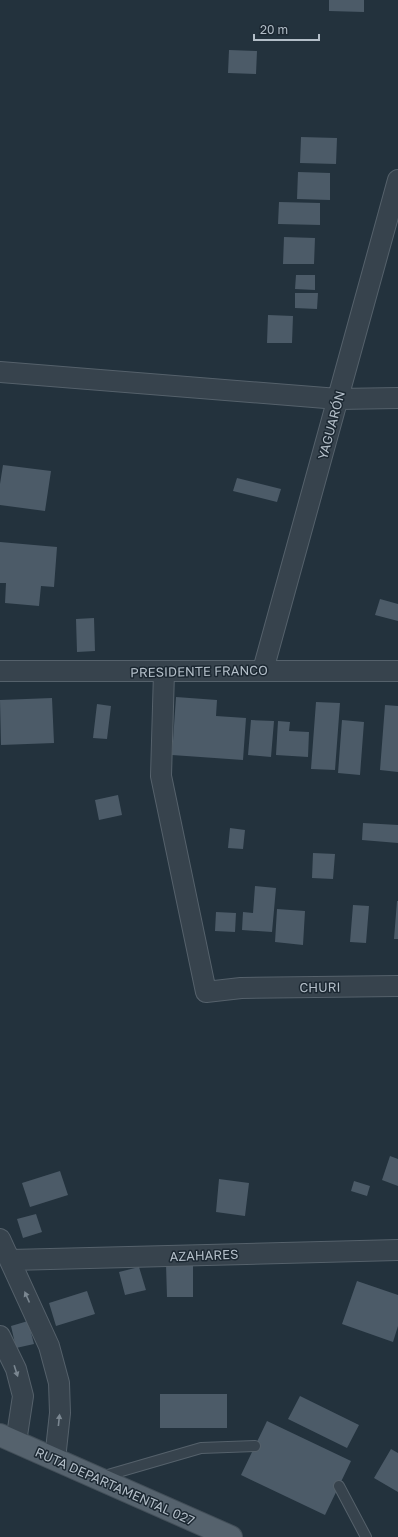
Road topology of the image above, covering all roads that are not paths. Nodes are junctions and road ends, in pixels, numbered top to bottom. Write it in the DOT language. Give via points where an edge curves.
graph roads {
  1 [pos="398,180"];
  2 [pos="0,372"];
  3 [pos="398,398"];
  4 [pos="338,399"];
  5 [pos="263,670"];
  6 [pos="0,671"];
  7 [pos="398,671"];
  8 [pos="164,672"];
  9 [pos="398,986"];
  10 [pos="0,1239"];
  11 [pos="398,1250"];
  12 [pos="10,1260"];
  13 [pos="0,1336"];
  14 [pos="8,1439"];
  15 [pos="255,1446"];
  16 [pos="55,1459"];
  17 [pos="98,1478"];
  18 [pos="339,1486"];
  19 [pos="231,1537"];
  20 [pos="366,1537"];
  1 -- 4 [label="street, YAGUARÓN"];
  2 -- 4 [label="street"];
  3 -- 4 [label="street"];
  4 -- 5 [label="street, YAGUARÓN"];
  5 -- 7 [label="street, PRESIDENTE FRANCO"];
  5 -- 8 [label="street, PRESIDENTE FRANCO"];
  6 -- 8 [label="street, PRESIDENTE FRANCO"];
  8 -- 9 [label="street, CHURI" via="161,776 206,992 241,988"];
  10 -- 12 [label="street"];
  11 -- 12 [label="street, AZAHARES"];
  16 -- 12 [label="street, one-way" via="60,1414 59,1383 49,1346"];
  13 -- 14 [label="street, one-way" via="16,1369 23,1396"];
  14 -- 16 [label="main road, RUTA DEPARTAMENTAL 027"];
  15 -- 17 [label="lane" via="201,1448"];
  16 -- 17 [label="main road, RUTA DEPARTAMENTAL 027"];
  17 -- 19 [label="main road, RUTA DEPARTAMENTAL 027"];
  18 -- 20 [label="lane"];
}
